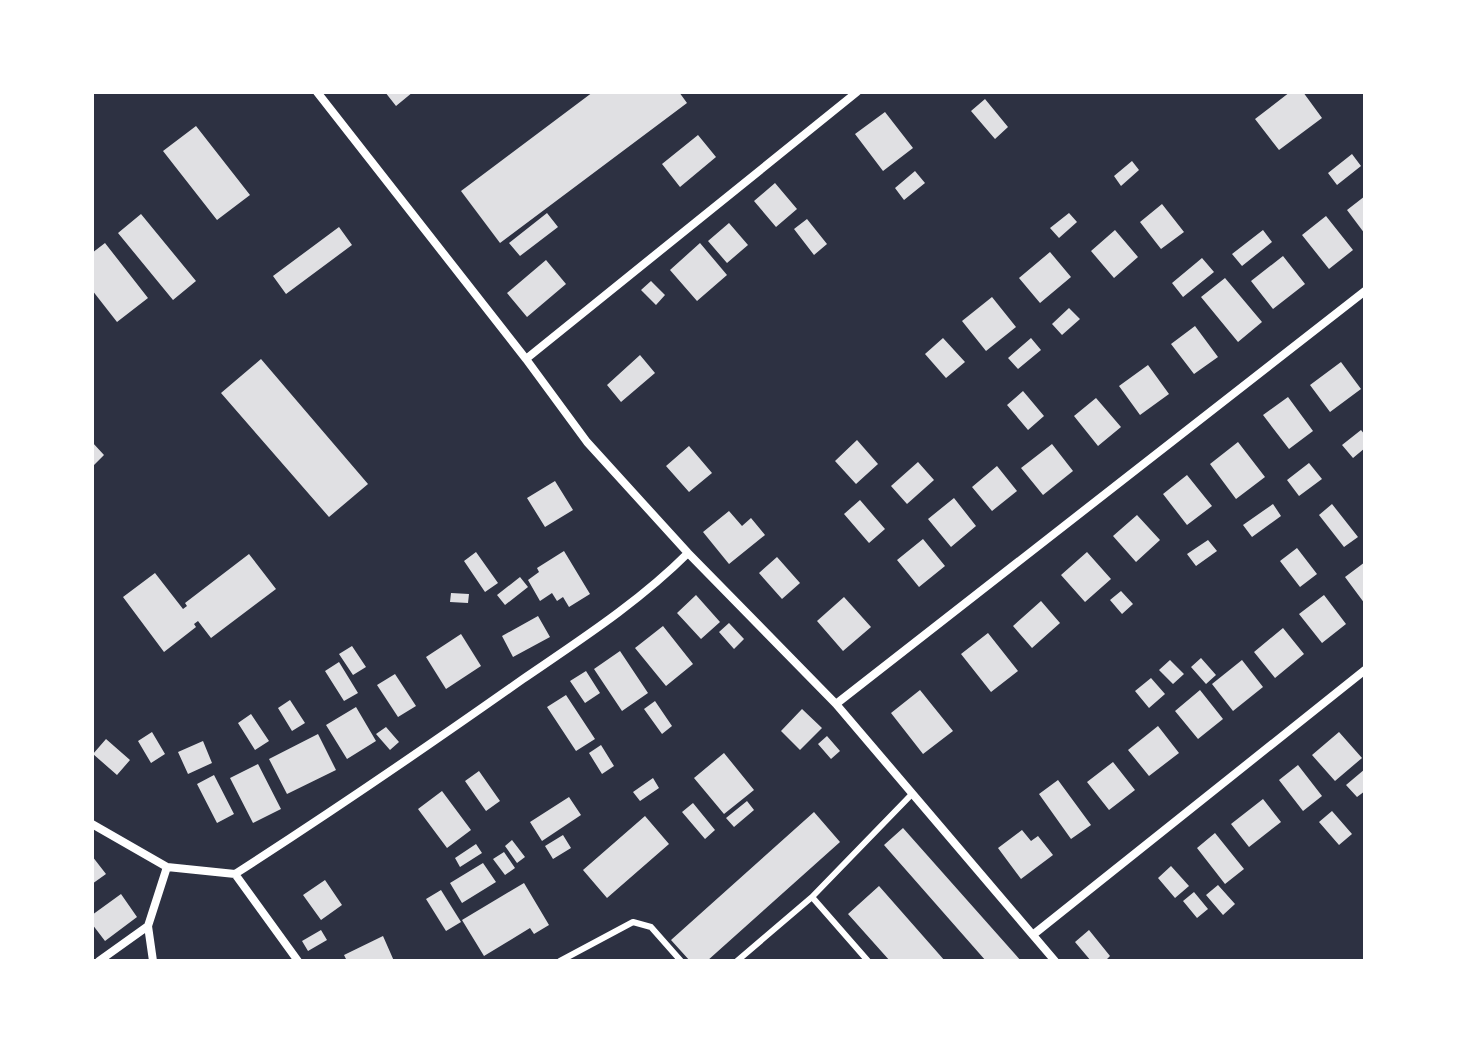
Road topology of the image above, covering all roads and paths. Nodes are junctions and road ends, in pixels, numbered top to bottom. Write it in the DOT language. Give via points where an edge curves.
graph roads {
  1 [pos="317,92"];
  2 [pos="857,92"];
  3 [pos="1365,291"];
  4 [pos="526,359"];
  5 [pos="688,553"];
  6 [pos="1365,670"];
  7 [pos="836,704"];
  8 [pos="912,794"];
  9 [pos="92,824"];
  10 [pos="167,867"];
  11 [pos="235,874"];
  12 [pos="812,897"];
  13 [pos="148,926"];
  14 [pos="1034,934"];
  15 [pos="99,961"];
  16 [pos="153,961"];
  17 [pos="298,961"];
  18 [pos="560,961"];
  19 [pos="681,961"];
  20 [pos="737,961"];
  21 [pos="868,961"];
  22 [pos="1055,961"];
  1 -- 4 [label="street"];
  2 -- 4 [label="street"];
  3 -- 7 [label="street"];
  4 -- 5 [label="street" via="587,442"];
  5 -- 7 [label="street"];
  5 -- 11 [label="street" via="599,626 372,786"];
  6 -- 14 [label="street"];
  7 -- 8 [label="street"];
  8 -- 12 [label="lane"];
  8 -- 14 [label="street"];
  9 -- 10 [label="street"];
  10 -- 11 [label="street"];
  10 -- 13 [label="street"];
  11 -- 17 [label="street"];
  12 -- 20 [label="lane"];
  12 -- 21 [label="lane"];
  13 -- 15 [label="street"];
  13 -- 16 [label="street"];
  14 -- 22 [label="street"];
  18 -- 19 [label="lane" via="633,922 651,927"];
}
